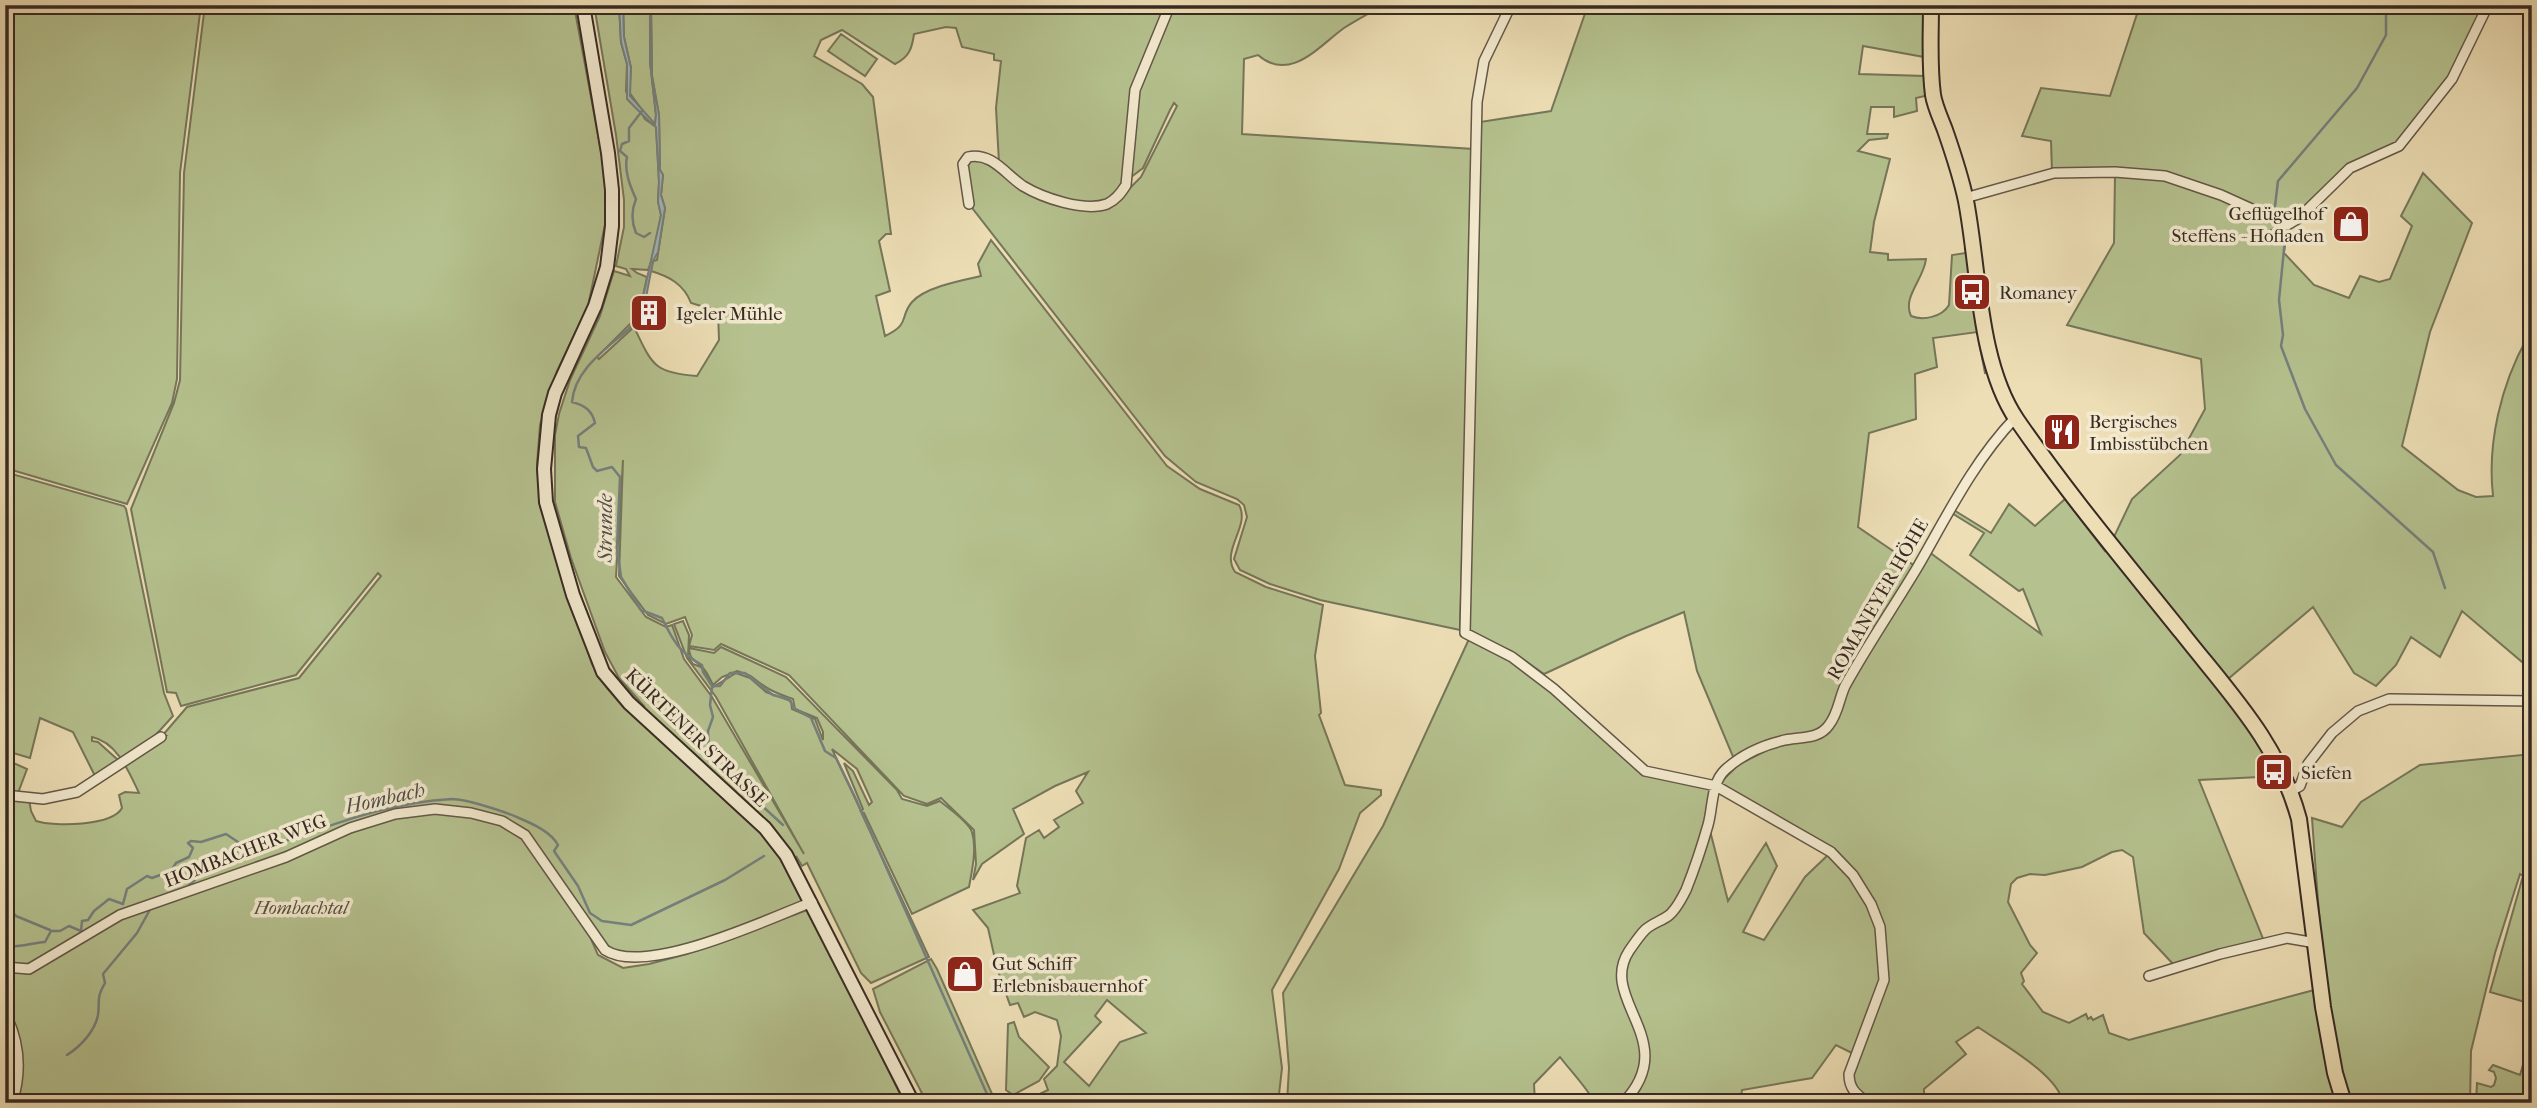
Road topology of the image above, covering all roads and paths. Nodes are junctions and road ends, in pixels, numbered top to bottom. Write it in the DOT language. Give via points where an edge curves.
graph roads {
  1 [pos="583,5"];
  2 [pos="1170,5"];
  3 [pos="1511,5"];
  4 [pos="1931,5"];
  5 [pos="2488,5"];
  6 [pos="1965,198"];
  7 [pos="969,204"];
  8 [pos="2015,418"];
  9 [pos="2532,701"];
  10 [pos="161,737"];
  11 [pos="1716,786"];
  12 [pos="2291,791"];
  13 [pos="5,795"];
  14 [pos="812,902"];
  15 [pos="2316,943"];
  16 [pos="5,967"];
  17 [pos="2149,976"];
  18 [pos="5,1013"];
  19 [pos="12,1103"];
  20 [pos="913,1103"];
  21 [pos="1623,1103"];
  22 [pos="1868,1103"];
  23 [pos="2344,1103"];
  1 -- 14 [label="main road, KÜRTENER STRASSE" via="608,153 612,226 607,267 595,306 549,415 546,502 573,595 603,672 629,703 765,828"];
  2 -- 7 [label="street" via="1135,90 1126,186 1118,198 1096,206 1046,198 1023,186 992,159 975,156 963,164"];
  3 -- 11 [label="street" via="1484,61 1477,102 1465,633 1512,657 1554,689 1645,771"];
  4 -- 6 [label="main road" via="1934,96"];
  5 -- 6 [label="street" via="2452,79 2399,146 2350,168 2287,225 2165,176 2054,173"];
  6 -- 8 [label="main road" via="1985,332"];
  8 -- 11 [label="street, ROMANEYER HÖHE" via="1996,438 1947,512 1845,687 1829,726 1818,735 1782,741 1749,754 1723,772"];
  8 -- 12 [label="main road" via="2255,723"];
  9 -- 12 [label="street" via="2389,699 2358,711 2332,733 2308,764 2300,786"];
  10 -- 13 [label="street" via="77,792 43,799"];
  11 -- 21 [label="street" via="1685,892 1671,915 1647,928 1627,953 1621,978 1624,996 1641,1029 1646,1054 1641,1078"];
  11 -- 22 [label="street" via="1831,852 1871,904 1880,927 1884,980 1849,1074 1855,1094"];
  12 -- 15 [label="main road"];
  14 -- 16 [label="street, HOMBACHER WEG" via="695,947 624,958 605,950 515,827 486,816 435,808 350,828 286,857 120,915 29,969"];
  14 -- 20 [label="main road, KÜRTENER STRASSE"];
  15 -- 17 [label="street" via="2287,938"];
  15 -- 23 [label="main road" via="2323,1007"];
  18 -- 19 [label="street" via="19,1053"];
}
